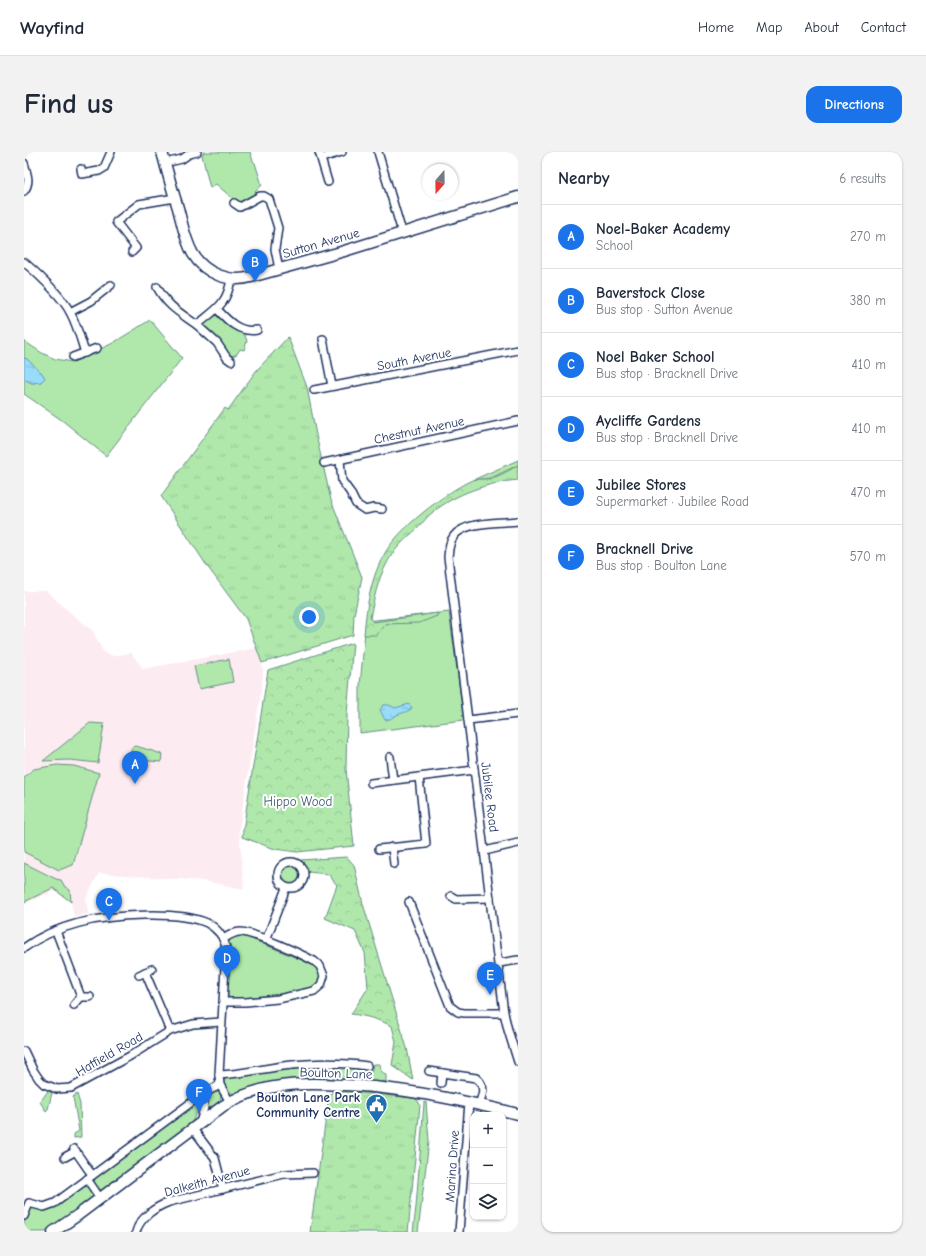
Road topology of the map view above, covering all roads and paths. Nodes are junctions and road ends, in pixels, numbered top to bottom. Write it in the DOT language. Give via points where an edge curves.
graph roads {
  1 [pos="111,152"];
  2 [pos="162,152"];
  3 [pos="342,152"];
  4 [pos="378,152"];
  5 [pos="199,154"];
  6 [pos="320,155"];
  7 [pos="24,163"];
  8 [pos="165,163"];
  9 [pos="81,169"];
  10 [pos="328,182"];
  11 [pos="24,191"];
  12 [pos="518,197"];
  13 [pos="175,198"];
  14 [pos="234,203"];
  15 [pos="402,232"];
  16 [pos="132,252"];
  17 [pos="24,262"];
  18 [pos="279,269"];
  19 [pos="230,278"];
  20 [pos="111,285"];
  21 [pos="156,287"];
  22 [pos="217,308"];
  23 [pos="70,312"];
  24 [pos="197,325"];
  25 [pos="257,330"];
  26 [pos="323,339"];
  27 [pos="97,348"];
  28 [pos="518,350"];
  29 [pos="85,353"];
  30 [pos="73,358"];
  31 [pos="231,361"];
  32 [pos="332,386"];
  33 [pos="314,390"];
  34 [pos="518,421"];
  35 [pos="340,460"];
  36 [pos="324,463"];
  37 [pos="382,509"];
  38 [pos="518,521"];
  39 [pos="518,714"];
  40 [pos="468,720"];
  41 [pos="390,757"];
  42 [pos="474,770"];
  43 [pos="419,777"];
  44 [pos="393,780"];
  45 [pos="371,783"];
  46 [pos="518,843"];
  47 [pos="392,847"];
  48 [pos="379,849"];
  49 [pos="484,851"];
  50 [pos="394,864"];
  51 [pos="286,888"];
  52 [pos="451,896"];
  53 [pos="490,898"];
  54 [pos="409,902"];
  55 [pos="56,931"];
  56 [pos="223,939"];
  57 [pos="266,940"];
  58 [pos="24,948"];
  59 [pos="518,960"];
  60 [pos="499,963"];
  61 [pos="145,972"];
  62 [pos="81,997"];
  63 [pos="90,997"];
  64 [pos="222,1002"];
  65 [pos="74,1005"];
  66 [pos="504,1013"];
  67 [pos="221,1022"];
  68 [pos="170,1031"];
  69 [pos="24,1051"];
  70 [pos="518,1062"];
  71 [pos="367,1066"];
  72 [pos="429,1072"];
  73 [pos="442,1073"];
  74 [pos="218,1075"];
  75 [pos="440,1084"];
  76 [pos="220,1085"];
  77 [pos="204,1093"];
  78 [pos="230,1102"];
  79 [pos="474,1103"];
  80 [pos="518,1114"];
  81 [pos="196,1126"];
  82 [pos="65,1157"];
  83 [pos="313,1173"];
  84 [pos="90,1177"];
  85 [pos="223,1189"];
  86 [pos="100,1198"];
  87 [pos="27,1201"];
  88 [pos="24,1216"];
  89 [pos="53,1232"];
  90 [pos="136,1232"];
  91 [pos="459,1232"];
  1 -- 9 [label="street" via="108,169 82,174"];
  2 -- 8 [label="street, Sutton Avenue"];
  3 -- 6 [label="street"];
  4 -- 15 [label="street"];
  5 -- 8 [label="street" via="189,154 182,159"];
  6 -- 10 [label="street"];
  7 -- 11 [label="street" via="29,180"];
  8 -- 13 [label="street, Sutton Avenue"];
  12 -- 15 [label="street, Sutton Avenue"];
  13 -- 16 [label="street" via="139,204 116,222 136,248"];
  13 -- 19 [label="street, Sutton Avenue" via="187,240 196,258 212,272"];
  14 -- 18 [label="street" via="240,207 260,196 269,199 278,228 275,249"];
  15 -- 18 [label="street, Sutton Avenue"];
  17 -- 23 [label="street"];
  18 -- 19 [label="street, Sutton Avenue" via="246,279"];
  19 -- 22 [label="street" via="228,295"];
  20 -- 23 [label="street" via="91,301"];
  21 -- 24 [label="street" via="169,305"];
  22 -- 24 [label="street"];
  22 -- 25 [label="street" via="239,328"];
  23 -- 29 [label="street"];
  24 -- 31 [label="street" via="217,343"];
  26 -- 32 [label="street"];
  27 -- 29 [label="street"];
  28 -- 32 [label="street, South Avenue"];
  29 -- 30 [label="street"];
  32 -- 33 [label="street, South Avenue"];
  34 -- 35 [label="street, Chestnut Avenue"];
  35 -- 36 [label="street, Chestnut Avenue"];
  35 -- 37 [label="street" via="342,481 356,504 364,513 374,508"];
  38 -- 40 [label="street, Jubilee Road" via="469,526 454,535 449,547 448,561"];
  39 -- 40 [label="street"];
  40 -- 42 [label="street, Jubilee Road"];
  41 -- 44 [label="street"];
  42 -- 43 [label="street"];
  42 -- 49 [label="street, Jubilee Road"];
  43 -- 44 [label="street"];
  43 -- 47 [label="street" via="426,844"];
  44 -- 45 [label="street"];
  46 -- 49 [label="street"];
  47 -- 48 [label="street"];
  47 -- 50 [label="street"];
  49 -- 53 [label="street, Jubilee Road"];
  51 -- 57 [label="street"];
  52 -- 53 [label="street" via="456,899"];
  53 -- 60 [label="street, Jubilee Road"];
  54 -- 66 [label="street" via="450,1006 464,1013"];
  55 -- 56 [label="street" via="103,918 163,916 206,923"];
  55 -- 58 [label="street"];
  55 -- 62 [label="street"];
  56 -- 57 [label="street" via="241,932"];
  56 -- 64 [label="street" via="226,949"];
  57 -- 64 [label="street" via="318,963 324,975 319,988 310,993 278,999"];
  59 -- 60 [label="street"];
  60 -- 66 [label="street, Jubilee Road"];
  61 -- 68 [label="street"];
  62 -- 63 [label="street"];
  62 -- 65 [label="street"];
  64 -- 67 [label="street"];
  66 -- 70 [label="street, Jubilee Road"];
  67 -- 68 [label="street, Hatfield Road" via="193,1024"];
  67 -- 74 [label="street"];
  68 -- 69 [label="street, Hatfield Road" via="72,1088 57,1089 44,1084 39,1080"];
  71 -- 74 [label="street, Boulton Lane" via="298,1065"];
  72 -- 73 [label="street"];
  73 -- 75 [label="street"];
  73 -- 79 [label="street, Marina Drive" via="474,1077 478,1080 484,1089"];
  74 -- 76 [label="street"];
  76 -- 77 [label="street"];
  76 -- 78 [label="street"];
  77 -- 81 [label="street" via="204,1107"];
  77 -- 84 [label="street"];
  78 -- 79 [label="street, Boulton Lane" via="252,1092 272,1087 323,1083 404,1090"];
  78 -- 81 [label="street, Boulton Lane"];
  79 -- 80 [label="street, Boulton Lane"];
  79 -- 91 [label="street, Marina Drive"];
  81 -- 85 [label="street" via="215,1158"];
  81 -- 86 [label="street, Boulton Lane"];
  82 -- 84 [label="street" via="75,1150"];
  83 -- 85 [label="street, Dalkeith Avenue" via="297,1177 264,1178"];
  84 -- 86 [label="street"];
  84 -- 87 [label="street" via="52,1205 44,1207"];
  85 -- 90 [label="street, Dalkeith Avenue" via="163,1204 144,1217"];
  86 -- 89 [label="street, Boulton Lane"];
  87 -- 88 [label="street"];
}
